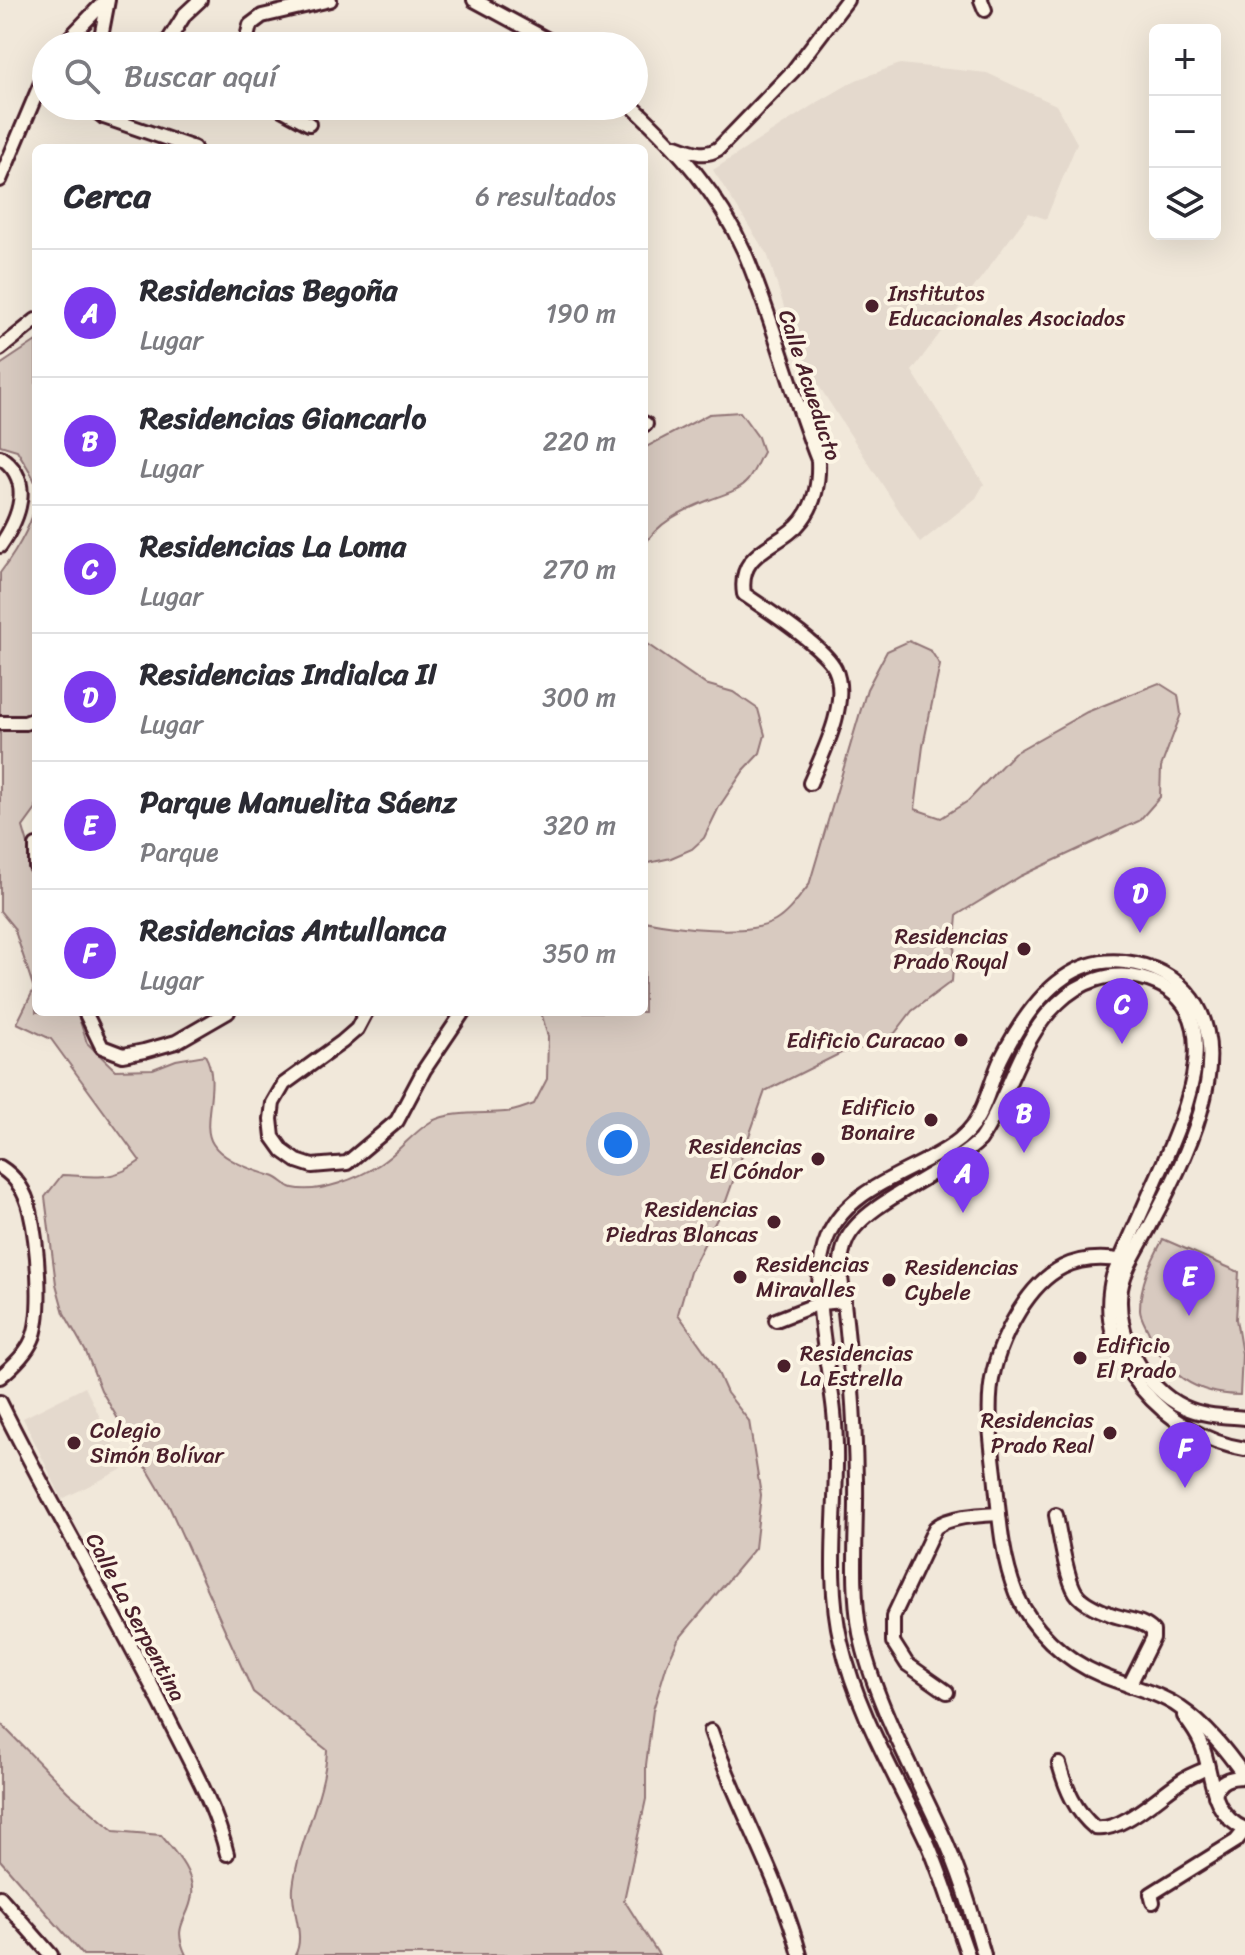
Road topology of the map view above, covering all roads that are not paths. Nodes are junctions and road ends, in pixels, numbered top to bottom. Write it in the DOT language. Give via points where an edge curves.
graph roads {
  1 [pos="107,0"];
  2 [pos="200,0"];
  3 [pos="330,0"];
  4 [pos="474,0"];
  5 [pos="847,0"];
  6 [pos="76,32"];
  7 [pos="102,32"];
  8 [pos="174,32"];
  9 [pos="248,32"];
  10 [pos="533,32"];
  11 [pos="32,104"];
  12 [pos="113,120"];
  13 [pos="302,120"];
  14 [pos="647,120"];
  15 [pos="309,124"];
  16 [pos="182,144"];
  17 [pos="673,145"];
  18 [pos="0,180"];
  19 [pos="32,323"];
  20 [pos="0,349"];
  21 [pos="0,457"];
  22 [pos="0,546"];
  23 [pos="32,720"];
  24 [pos="0,723"];
  25 [pos="810,783"];
  26 [pos="87,1016"];
  27 [pos="221,1016"];
  28 [pos="364,1016"];
  29 [pos="460,1016"];
  30 [pos="0,1167"];
  31 [pos="1125,1261"];
  32 [pos="844,1301"];
  33 [pos="820,1303"];
  34 [pos="776,1320"];
  35 [pos="0,1377"];
  36 [pos="0,1402"];
  37 [pos="1245,1418"];
  38 [pos="1245,1449"];
  39 [pos="999,1514"];
  40 [pos="1056,1515"];
  41 [pos="1129,1686"];
  42 [pos="947,1692"];
  43 [pos="1178,1707"];
  44 [pos="711,1731"];
  45 [pos="1059,1764"];
  46 [pos="1207,1768"];
  47 [pos="1245,1777"];
  48 [pos="1215,1796"];
  49 [pos="1245,1830"];
  50 [pos="227,1854"];
  51 [pos="0,1897"];
  52 [pos="1153,1902"];
  53 [pos="51,1955"];
  54 [pos="800,1955"];
  55 [pos="968,1955"];
  56 [pos="984,1955"];
  1 -- 6 [label="street"];
  1 -- 7 [label="street"];
  2 -- 8 [label="street"];
  3 -- 9 [label="street" via="262,16"];
  4 -- 10 [label="street"];
  5 -- 17 [label="street" via="793,71 718,149 699,154"];
  11 -- 18 [label="street"];
  12 -- 16 [label="street"];
  13 -- 15 [label="street"];
  14 -- 17 [label="street, Calle Acueducto"];
  17 -- 25 [label="street, Calle Acueducto" via="704,183 744,251 818,460 815,497 801,522 747,565 742,579 744,594 794,629 834,668 837,707 830,739"];
  19 -- 20 [label="street"];
  21 -- 22 [label="street" via="15,472 21,496 16,522"];
  23 -- 24 [label="street"];
  26 -- 27 [label="street" via="102,1047 123,1055 176,1042"];
  28 -- 29 [label="street" via="342,1042 284,1084 273,1103 273,1137 297,1161 312,1166 347,1163 397,1121"];
  30 -- 35 [label="street" via="12,1174 30,1210 39,1304 32,1341"];
  31 -- 32 [label="street" via="1182,1121 1196,1061 1192,1020 1185,1007 1156,983 1129,975 1091,981 1057,1003 1025,1051 980,1140 856,1226 842,1251"];
  31 -- 33 [label="street" via="1187,1151 1205,1091 1208,1035 1197,1006 1171,977 1128,962 1098,962 1058,982 1035,1003 964,1136 889,1178 841,1215 821,1255"];
  31 -- 37 [label="street" via="1120,1311 1126,1336 1147,1376 1187,1409"];
  31 -- 38 [label="street" via="1109,1288 1112,1334 1131,1374 1157,1408 1219,1443"];
  31 -- 39 [label="street" via="1094,1257 1060,1267 1027,1298 1004,1336 994,1363 989,1418"];
  32 -- 33 [label="street"];
  32 -- 56 [label="street" via="853,1383 860,1630 878,1689 941,1829"];
  33 -- 34 [label="street"];
  33 -- 55 [label="street" via="836,1424 831,1561 841,1641 866,1717 931,1850"];
  36 -- 50 [label="street, Calle La Serpentina" via="146,1672 219,1822"];
  39 -- 41 [label="street" via="1010,1577 1035,1626 1086,1668"];
  39 -- 42 [label="street" via="935,1528 893,1617 893,1642 907,1664"];
  40 -- 41 [label="street" via="1076,1594 1089,1605 1153,1631"];
  41 -- 43 [label="street"];
  43 -- 46 [label="street" via="1201,1743"];
  43 -- 47 [label="street" via="1215,1736"];
  44 -- 54 [label="street"];
  45 -- 46 [label="street" via="1078,1808 1095,1828 1103,1829"];
  46 -- 48 [label="street"];
  47 -- 48 [label="street" via="1222,1782"];
  48 -- 49 [label="street" via="1228,1818"];
  49 -- 52 [label="street" via="1236,1841 1151,1894"];
  51 -- 53 [label="street"];
}
